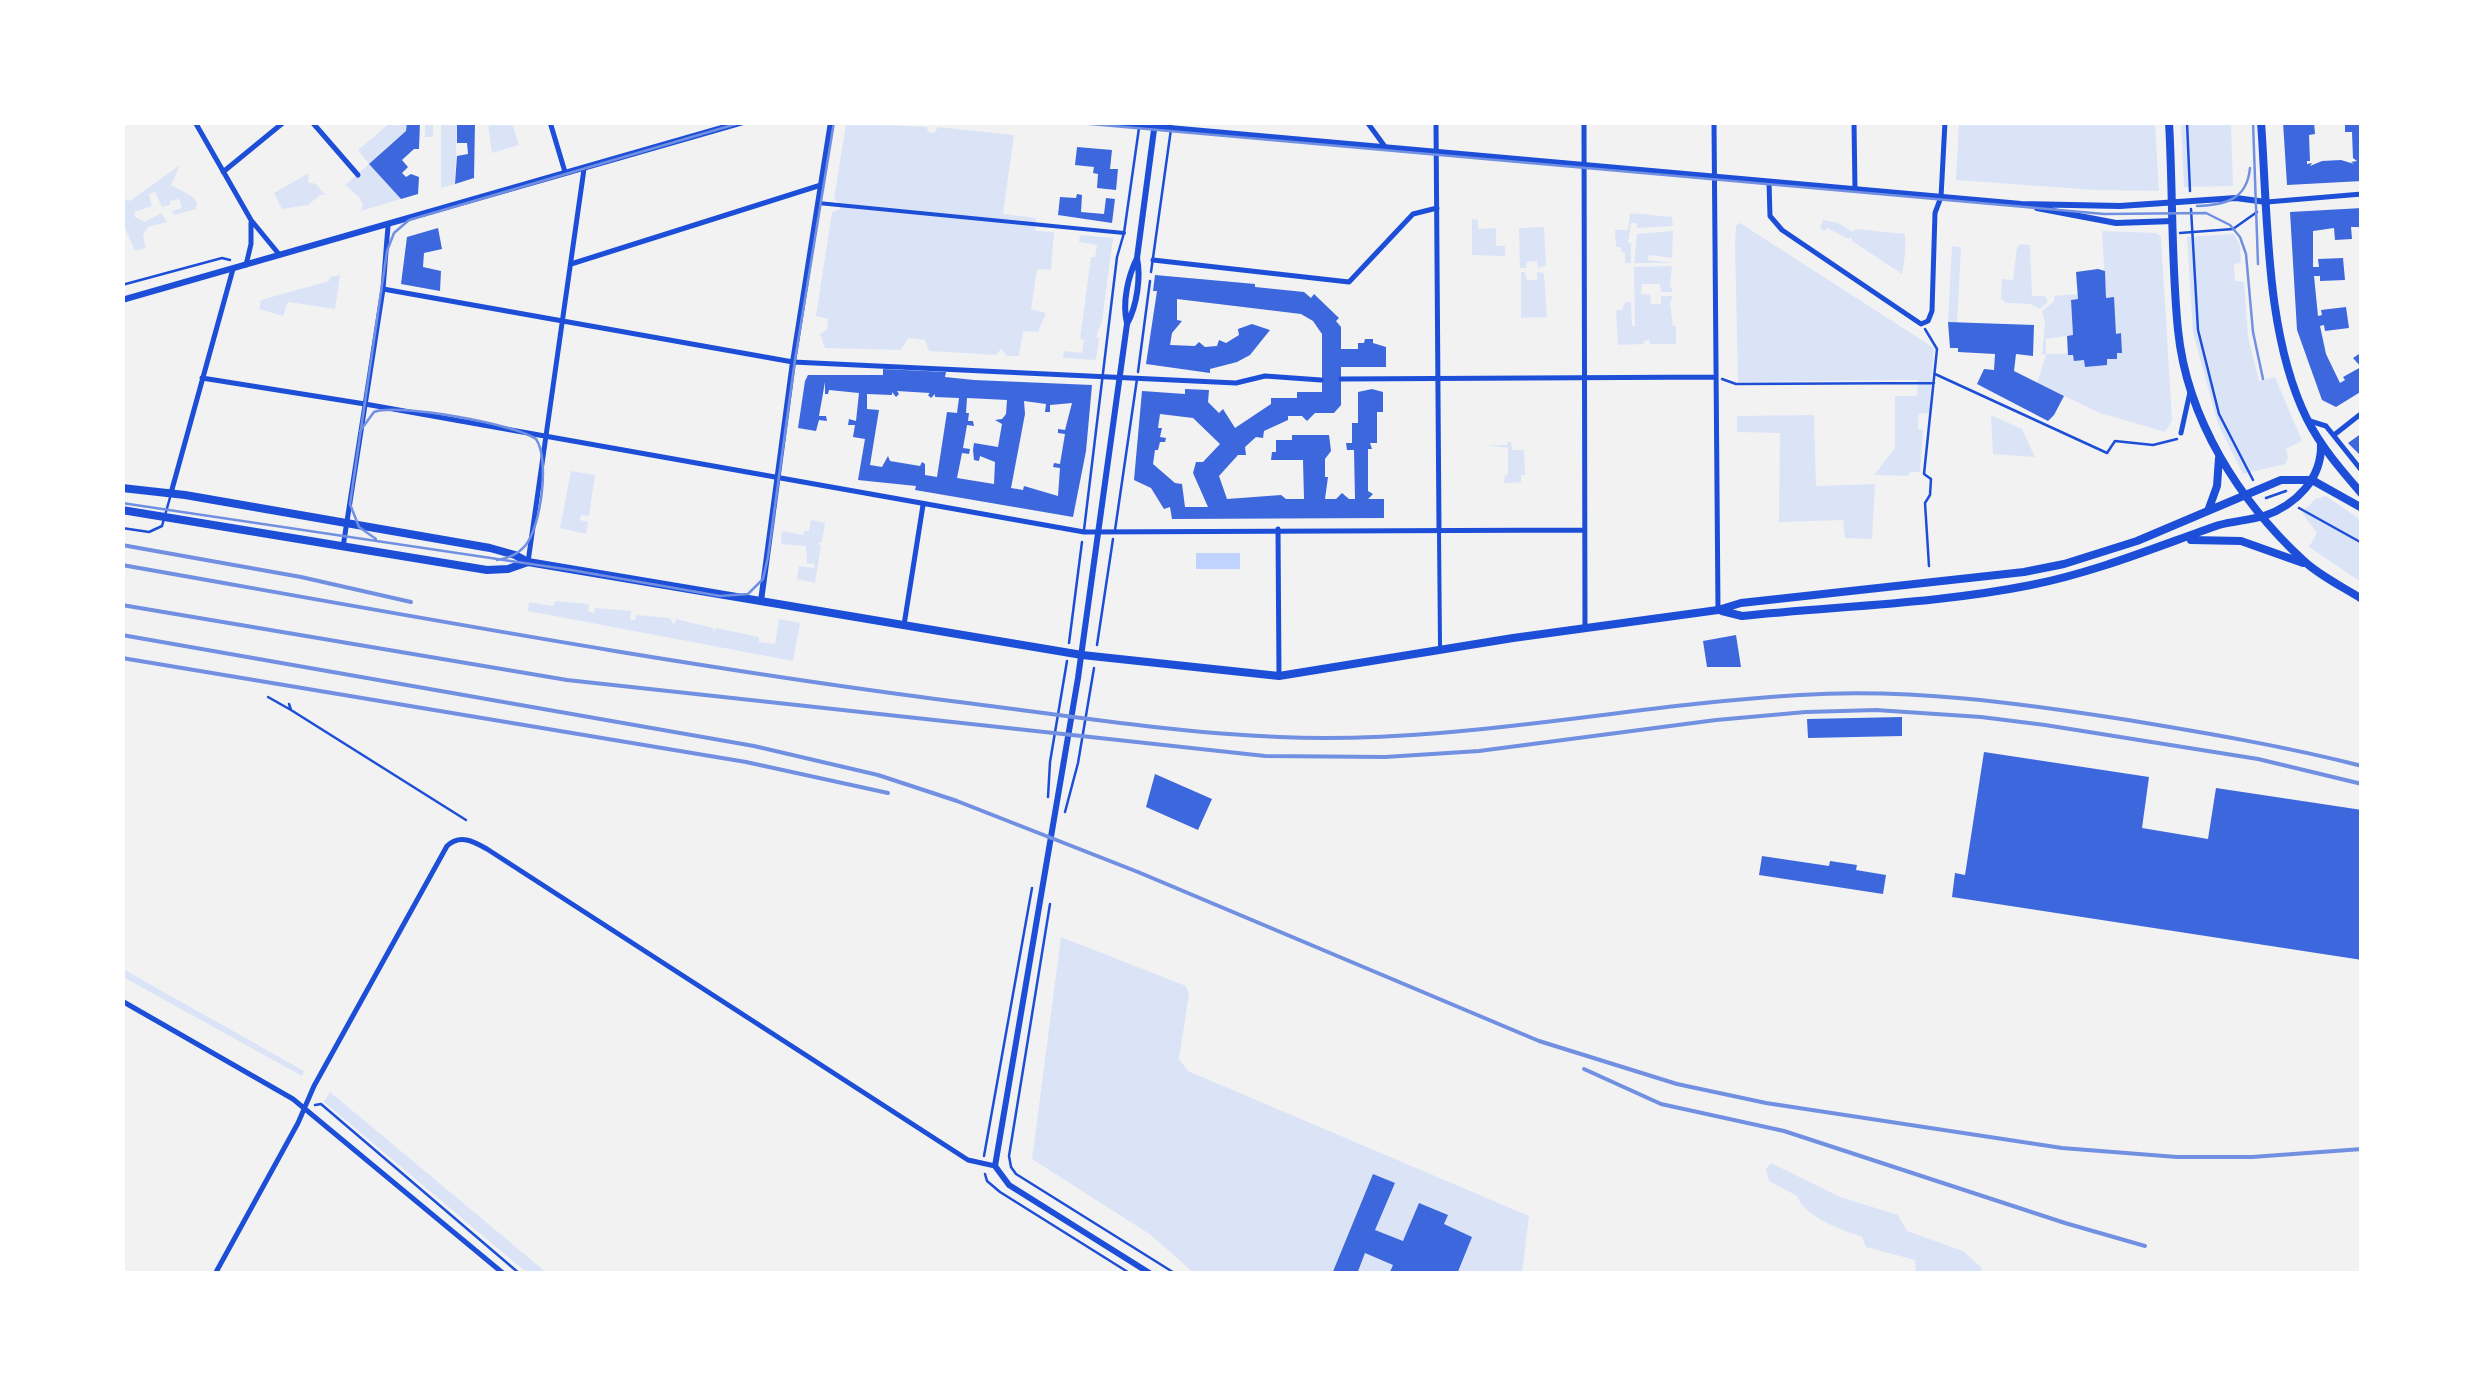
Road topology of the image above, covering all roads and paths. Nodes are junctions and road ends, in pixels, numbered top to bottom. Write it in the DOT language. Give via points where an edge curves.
graph roads {
  1 [pos="195,122"];
  2 [pos="284,122"];
  3 [pos="312,122"];
  4 [pos="550,122"];
  5 [pos="744,122"];
  6 [pos="831,122"];
  7 [pos="1102,122"];
  8 [pos="1367,122"];
  9 [pos="1436,122"];
  10 [pos="1584,122"];
  11 [pos="1714,122"];
  12 [pos="1854,122"];
  13 [pos="1945,122"];
  14 [pos="2169,122"];
  15 [pos="2186,122"];
  16 [pos="2262,122"];
  17 [pos="1139,124"];
  18 [pos="724,125"];
  19 [pos="1155,125"];
  20 [pos="1172,126"];
  21 [pos="1387,149"];
  22 [pos="1436,153"];
  23 [pos="1584,166"];
  24 [pos="584,169"];
  25 [pos="224,172"];
  26 [pos="566,174"];
  27 [pos="358,175"];
  28 [pos="1714,178"];
  29 [pos="1768,182"];
  30 [pos="821,185"];
  31 [pos="1855,190"];
  32 [pos="2362,194"];
  33 [pos="1940,197"];
  34 [pos="2191,199"];
  35 [pos="2174,202"];
  36 [pos="2267,202"];
  37 [pos="818,204"];
  38 [pos="2022,204"];
  39 [pos="1437,208"];
  40 [pos="250,220"];
  41 [pos="2174,221"];
  42 [pos="388,226"];
  43 [pos="1124,232"];
  44 [pos="2191,232"];
  45 [pos="2175,233"];
  46 [pos="278,254"];
  47 [pos="1153,260"];
  48 [pos="246,264"];
  49 [pos="572,264"];
  50 [pos="233,269"];
  51 [pos="1152,272"];
  52 [pos="122,285"];
  53 [pos="382,289"];
  54 [pos="122,300"];
  55 [pos="563,322"];
  56 [pos="1921,324"];
  57 [pos="793,362"];
  58 [pos="1934,374"];
  59 [pos="1104,376"];
  60 [pos="1120,377"];
  61 [pos="1716,377"];
  62 [pos="202,378"];
  63 [pos="1584,378"];
  64 [pos="1137,379"];
  65 [pos="1341,379"];
  66 [pos="1438,379"];
  67 [pos="1320,380"];
  68 [pos="1935,383"];
  69 [pos="2190,389"];
  70 [pos="365,404"];
  71 [pos="2362,413"];
  72 [pos="2307,420"];
  73 [pos="2334,434"];
  74 [pos="544,436"];
  75 [pos="2178,436"];
  76 [pos="2321,444"];
  77 [pos="2219,458"];
  78 [pos="2362,471"];
  79 [pos="2250,475"];
  80 [pos="776,478"];
  81 [pos="2312,480"];
  82 [pos="122,488"];
  83 [pos="171,494"];
  84 [pos="2245,494"];
  85 [pos="2362,494"];
  86 [pos="923,505"];
  87 [pos="2298,508"];
  88 [pos="2362,508"];
  89 [pos="122,510"];
  90 [pos="2208,512"];
  91 [pos="2262,516"];
  92 [pos="163,521"];
  93 [pos="347,523"];
  94 [pos="122,528"];
  95 [pos="1278,530"];
  96 [pos="1439,530"];
  97 [pos="1583,530"];
  98 [pos="1114,531"];
  99 [pos="1084,532"];
  100 [pos="1098,532"];
  101 [pos="2182,540"];
  102 [pos="2362,543"];
  103 [pos="342,547"];
  104 [pos="528,562"];
  105 [pos="2306,564"];
  106 [pos="1929,566"];
  107 [pos="2362,599"];
  108 [pos="760,601"];
  109 [pos="1718,610"];
  110 [pos="904,625"];
  111 [pos="1585,628"];
  112 [pos="1440,651"];
  113 [pos="1068,652"];
  114 [pos="1082,655"];
  115 [pos="1095,657"];
  116 [pos="1278,676"];
  117 [pos="268,698"];
  118 [pos="289,704"];
  119 [pos="292,710"];
  120 [pos="1046,808"];
  121 [pos="1065,812"];
  122 [pos="466,820"];
  123 [pos="1033,883"];
  124 [pos="1052,890"];
  125 [pos="122,1001"];
  126 [pos="304,1108"];
  127 [pos="983,1164"];
  128 [pos="994,1166"];
  129 [pos="215,1274"];
  130 [pos="504,1274"];
  131 [pos="520,1274"];
  132 [pos="1151,1274"];
  133 [pos="1176,1274"];
  1 -- 25 [label="street"];
  2 -- 25 [label="street"];
  3 -- 27 [label="street"];
  4 -- 26 [label="street"];
  5 -- 18 [label="street"];
  6 -- 30 [label="street"];
  7 -- 17 [label="street"];
  8 -- 21 [label="street"];
  9 -- 22 [label="street"];
  10 -- 23 [label="street"];
  11 -- 28 [label="street"];
  12 -- 31 [label="street"];
  13 -- 33 [label="street"];
  14 -- 35 [label="main road"];
  15 -- 34 [label="path"];
  16 -- 36 [label="main road"];
  17 -- 19 [label="street"];
  17 -- 43 [label="lane"];
  18 -- 24 [label="street"];
  19 -- 20 [label="street"];
  19 -- 60 [label="street" via="1136,258 1140,271"];
  20 -- 21 [label="street"];
  20 -- 47 [label="lane"];
  21 -- 22 [label="street"];
  22 -- 23 [label="street"];
  22 -- 39 [label="street"];
  23 -- 28 [label="street"];
  23 -- 63 [label="street"];
  24 -- 26 [label="street"];
  24 -- 49 [label="street"];
  25 -- 40 [label="street"];
  26 -- 42 [label="street"];
  28 -- 29 [label="street"];
  28 -- 61 [label="street"];
  29 -- 31 [label="street"];
  29 -- 56 [label="street" via="1770,216 1782,230"];
  30 -- 37 [label="street"];
  30 -- 49 [label="street"];
  31 -- 33 [label="street"];
  32 -- 36 [label="street"];
  33 -- 38 [label="street"];
  33 -- 56 [label="street" via="1932,311"];
  34 -- 35 [label="street"];
  34 -- 36 [label="street"];
  34 -- 44 [label="path"];
  35 -- 38 [label="street"];
  35 -- 41 [label="main road"];
  36 -- 44 [label="path" via="2238,226"];
  36 -- 72 [label="main road" via="2278,331"];
  37 -- 43 [label="street"];
  37 -- 57 [label="street"];
  38 -- 41 [label="street" via="2116,222"];
  39 -- 47 [label="street" via="1412,214 1348,282"];
  39 -- 66 [label="street"];
  40 -- 46 [label="street"];
  40 -- 48 [label="street"];
  41 -- 45 [label="main road"];
  42 -- 46 [label="street"];
  42 -- 53 [label="street"];
  43 -- 59 [label="lane"];
  44 -- 45 [label="path"];
  44 -- 79 [label="path" via="2198,330 2219,414"];
  45 -- 69 [label="main road" via="2178,332"];
  46 -- 48 [label="street"];
  47 -- 51 [label="lane"];
  48 -- 50 [label="street"];
  48 -- 52 [label="path" via="222,258"];
  49 -- 55 [label="street"];
  50 -- 54 [label="street"];
  50 -- 62 [label="street"];
  51 -- 64 [label="path"];
  53 -- 55 [label="street"];
  53 -- 70 [label="street"];
  55 -- 57 [label="street"];
  55 -- 74 [label="street"];
  56 -- 58 [label="path" via="1937,349"];
  57 -- 59 [label="street"];
  57 -- 80 [label="street"];
  58 -- 68 [label="path"];
  58 -- 75 [label="path" via="2107,453 2116,440 2153,445"];
  59 -- 60 [label="street"];
  59 -- 99 [label="lane"];
  60 -- 64 [label="street"];
  60 -- 100 [label="street"];
  61 -- 63 [label="street"];
  61 -- 68 [label="path" via="1736,384"];
  61 -- 109 [label="street"];
  62 -- 70 [label="street"];
  62 -- 83 [label="street"];
  63 -- 66 [label="street"];
  63 -- 97 [label="street"];
  64 -- 67 [label="street"];
  64 -- 98 [label="lane"];
  65 -- 66 [label="street"];
  66 -- 96 [label="street"];
  68 -- 106 [label="path" via="1924,474 1930,479"];
  69 -- 75 [label="street"];
  69 -- 77 [label="main road"];
  70 -- 74 [label="street"];
  70 -- 93 [label="street"];
  71 -- 73 [label="street"];
  72 -- 73 [label="street"];
  72 -- 76 [label="main road"];
  73 -- 78 [label="street"];
  74 -- 80 [label="street"];
  74 -- 104 [label="street"];
  76 -- 81 [label="main road"];
  76 -- 85 [label="main road"];
  77 -- 84 [label="main road"];
  77 -- 90 [label="main road"];
  80 -- 86 [label="street"];
  80 -- 108 [label="street"];
  81 -- 84 [label="main road" via="2281,480"];
  81 -- 88 [label="main road"];
  81 -- 91 [label="main road" via="2280,510"];
  82 -- 83 [label="main road"];
  83 -- 92 [label="lane"];
  83 -- 93 [label="main road"];
  84 -- 90 [label="main road"];
  84 -- 91 [label="main road"];
  86 -- 99 [label="street"];
  86 -- 110 [label="street"];
  87 -- 102 [label="path"];
  89 -- 92 [label="main road"];
  90 -- 109 [label="main road" via="2109,550 2024,572"];
  91 -- 101 [label="main road"];
  91 -- 105 [label="main road"];
  92 -- 94 [label="lane" via="149,532"];
  92 -- 103 [label="main road"];
  93 -- 103 [label="street"];
  93 -- 104 [label="main road" via="490,548"];
  95 -- 96 [label="street"];
  95 -- 98 [label="street"];
  95 -- 116 [label="street"];
  96 -- 97 [label="street"];
  96 -- 112 [label="street"];
  97 -- 111 [label="street"];
  98 -- 100 [label="street"];
  98 -- 115 [label="path"];
  99 -- 100 [label="street"];
  99 -- 113 [label="path"];
  100 -- 114 [label="street"];
  101 -- 105 [label="main road" via="2242,541"];
  101 -- 109 [label="main road" via="2030,586 1742,616"];
  103 -- 104 [label="main road" via="487,570"];
  104 -- 108 [label="main road"];
  105 -- 107 [label="main road"];
  108 -- 110 [label="main road"];
  109 -- 111 [label="main road"];
  110 -- 113 [label="main road"];
  111 -- 112 [label="main road"];
  112 -- 116 [label="main road"];
  113 -- 114 [label="main road"];
  113 -- 120 [label="path"];
  114 -- 115 [label="main road"];
  114 -- 128 [label="street"];
  115 -- 116 [label="main road"];
  115 -- 121 [label="path"];
  117 -- 119 [label="path"];
  118 -- 119 [label="path"];
  119 -- 122 [label="path"];
  123 -- 127 [label="path"];
  124 -- 133 [label="path" via="1011,1167"];
  125 -- 126 [label="street"];
  126 -- 127 [label="street" via="448,846 462,839"];
  126 -- 129 [label="street"];
  126 -- 130 [label="street"];
  126 -- 131 [label="path" via="321,1104"];
  127 -- 128 [label="street"];
  128 -- 132 [label="street" via="1009,1185"];
}
